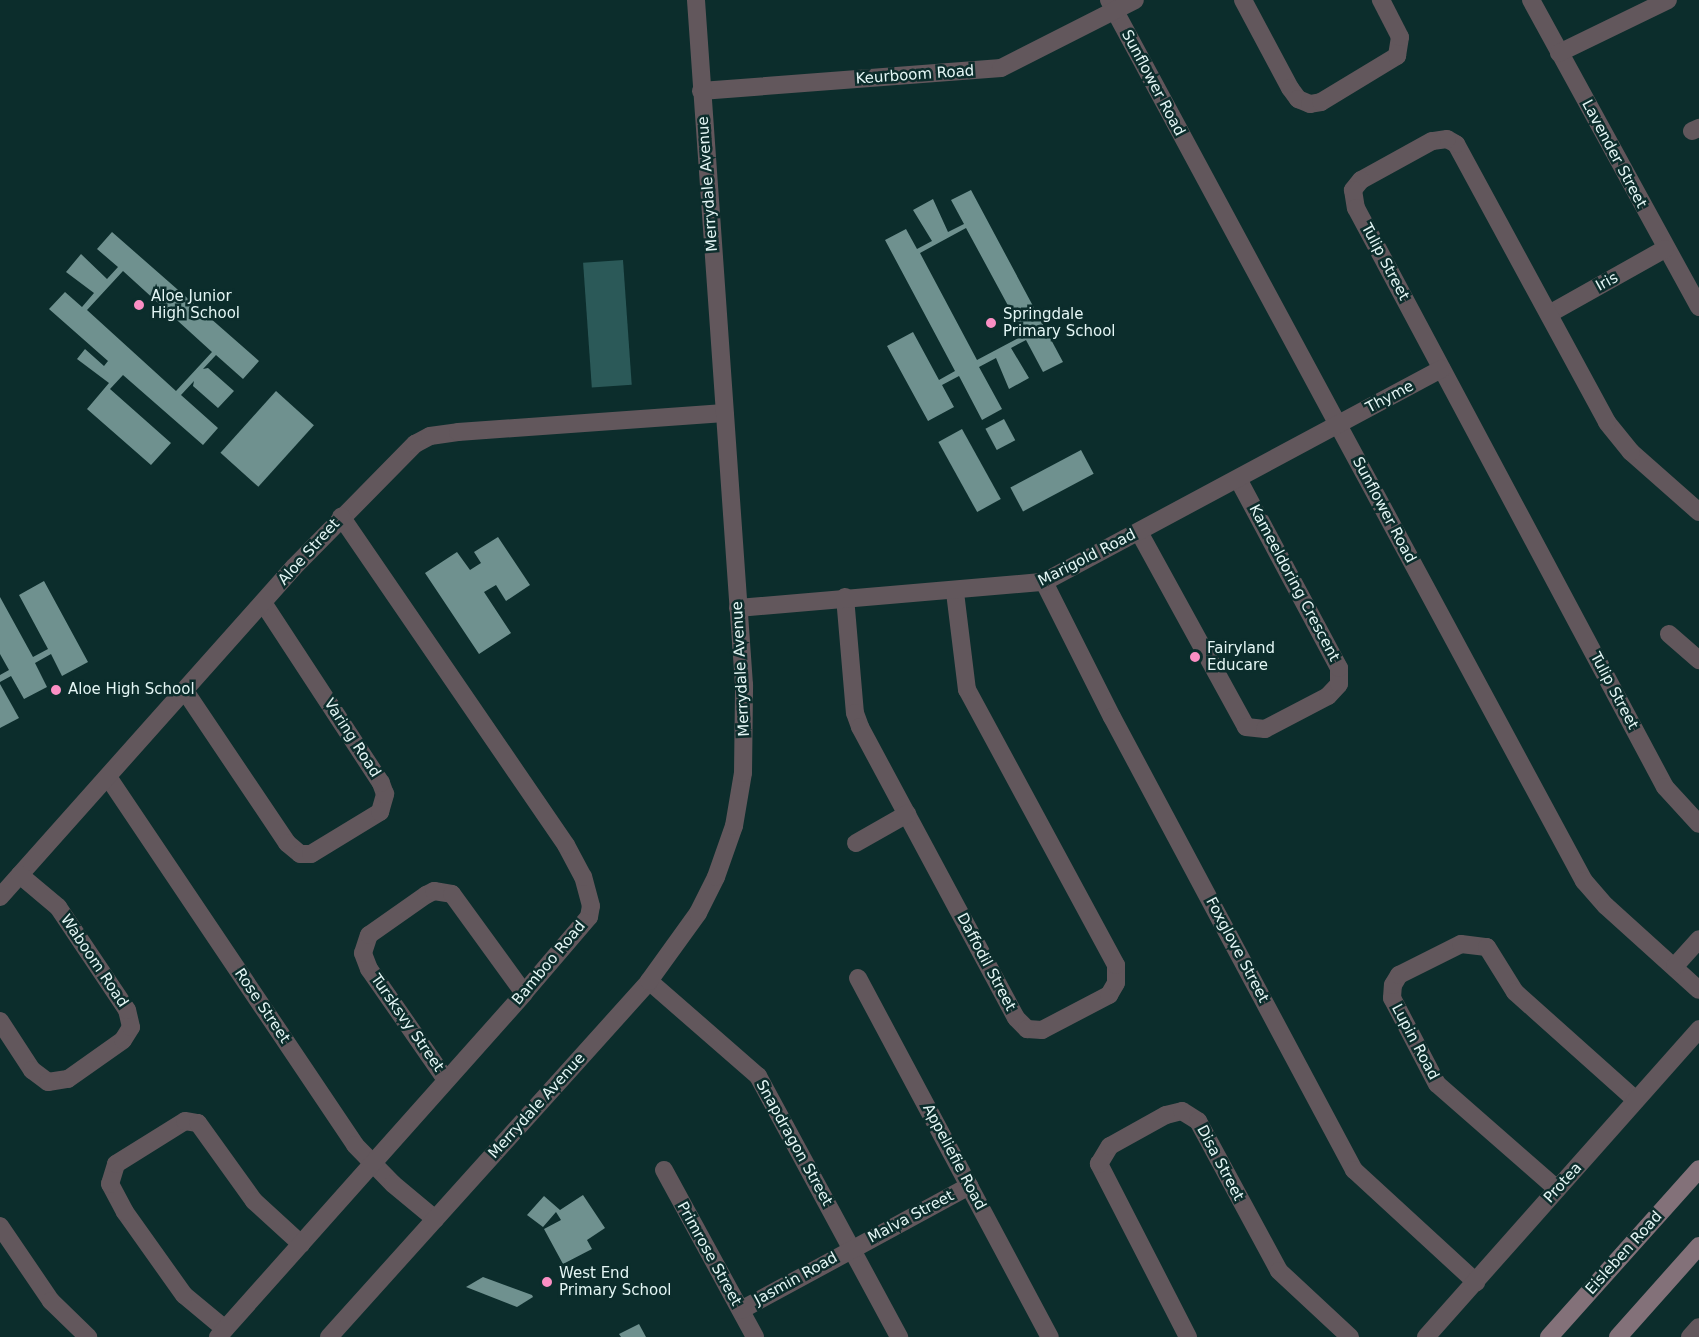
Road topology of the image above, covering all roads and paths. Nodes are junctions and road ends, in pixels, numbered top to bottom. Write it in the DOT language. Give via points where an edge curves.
graph roads {
  1 [pos="696,0"];
  2 [pos="1135,0"];
  3 [pos="1243,0"];
  4 [pos="1381,0"];
  5 [pos="1531,0"];
  6 [pos="1668,0"];
  7 [pos="1112,6"];
  8 [pos="1559,53"];
  9 [pos="701,91"];
  10 [pos="1665,249"];
  11 [pos="1699,307"];
  12 [pos="1549,314"];
  13 [pos="1442,369"];
  14 [pos="724,412"];
  15 [pos="1338,425"];
  16 [pos="1238,479"];
  17 [pos="1699,512"];
  18 [pos="341,517"];
  19 [pos="1139,532"];
  20 [pos="1044,582"];
  21 [pos="955,592"];
  22 [pos="845,597"];
  23 [pos="264,604"];
  24 [pos="738,608"];
  25 [pos="1669,634"];
  26 [pos="1699,660"];
  27 [pos="185,691"];
  28 [pos="108,777"];
  29 [pos="907,814"];
  30 [pos="1699,824"];
  31 [pos="856,843"];
  32 [pos="20,875"];
  33 [pos="0,897"];
  34 [pos="1699,939"];
  35 [pos="1675,966"];
  36 [pos="858,978"];
  37 [pos="649,981"];
  38 [pos="1699,990"];
  39 [pos="524,993"];
  40 [pos="0,1021"];
  41 [pos="1699,1029"];
  42 [pos="446,1080"];
  43 [pos="1636,1100"];
  44 [pos="372,1164"];
  45 [pos="1699,1169"];
  46 [pos="664,1170"];
  47 [pos="969,1186"];
  48 [pos="1557,1189"];
  49 [pos="435,1219"];
  50 [pos="0,1226"];
  51 [pos="301,1244"];
  52 [pos="1699,1246"];
  53 [pos="852,1248"];
  54 [pos="1476,1282"];
  55 [pos="741,1310"];
  56 [pos="1699,1327"];
  57 [pos="221,1333"];
  58 [pos="88,1337"];
  59 [pos="329,1337"];
  60 [pos="755,1337"];
  61 [pos="899,1337"];
  62 [pos="1050,1337"];
  63 [pos="1188,1337"];
  64 [pos="1350,1337"];
  65 [pos="1426,1337"];
  66 [pos="1549,1337"];
  67 [pos="1618,1337"];
  68 [pos="1690,1337"];
  1 -- 9 [label="street, Merrydale Avenue"];
  2 -- 7 [label="street, Keurboom Road"];
  3 -- 4 [label="street" via="1290,88 1298,99 1310,104 1321,102 1397,56 1400,37"];
  5 -- 8 [label="street, Lavender Street"];
  6 -- 8 [label="street"];
  7 -- 9 [label="street, Keurboom Road" via="1001,68"];
  7 -- 15 [label="street, Sunflower Road"];
  8 -- 10 [label="street, Lavender Street"];
  9 -- 14 [label="street, Merrydale Avenue"];
  10 -- 11 [label="street, Lavender Street"];
  10 -- 12 [label="street, Iris"];
  12 -- 13 [label="street, Tulip Street" via="1461,150 1447,139 1432,141 1361,180 1353,195 1356,208"];
  12 -- 17 [label="street, Tulip Street" via="1615,434"];
  13 -- 15 [label="street, Thyme"];
  13 -- 30 [label="street, Tulip Street" via="1665,787"];
  14 -- 18 [label="street, Aloe Street" via="430,436 404,451"];
  14 -- 24 [label="street, Merrydale Avenue"];
  15 -- 16 [label="street, Marigold Road"];
  15 -- 35 [label="street, Sunflower Road" via="1584,881 1606,906"];
  16 -- 19 [label="street, Marigold Road"];
  16 -- 19 [label="street, Kameeldoring Crescent" via="1339,668 1339,684 1328,696 1265,729 1246,727"];
  18 -- 23 [label="street, Aloe Street"];
  18 -- 39 [label="street, Bamboo Road" via="566,845 590,893 588,917"];
  19 -- 20 [label="street, Marigold Road"];
  20 -- 21 [label="street, Marigold Road"];
  20 -- 54 [label="street, Foxglove Street" via="1354,1170"];
  21 -- 22 [label="street, Marigold Road"];
  21 -- 29 [label="street, Daffodil Street" via="964,680 1116,965 1116,983 1109,994 1041,1030 1022,1025"];
  22 -- 24 [label="street, Marigold Road"];
  22 -- 29 [label="street, Daffodil Street" via="855,713"];
  23 -- 27 [label="street, Aloe Street"];
  23 -- 27 [label="street, Varing Road" via="381,783 384,794 380,812 311,854 300,854 287,843"];
  24 -- 37 [label="street, Merrydale Avenue" via="746,714 743,773 734,826 698,913"];
  25 -- 26 [label="street"];
  27 -- 28 [label="street, Aloe Street"];
  28 -- 32 [label="street, Aloe Street"];
  28 -- 44 [label="street, Rose Street"];
  29 -- 31 [label="street"];
  32 -- 33 [label="street, Aloe Street"];
  32 -- 40 [label="street, Waboom Road" via="58,907 127,1010 131,1027 123,1041 68,1079 48,1082 32,1070"];
  34 -- 35 [label="street"];
  35 -- 38 [label="street, Sunflower Road"];
  36 -- 47 [label="street, Appeliefie Road"];
  37 -- 49 [label="street, Merrydale Avenue"];
  37 -- 53 [label="street, Snapdragon Street" via="758,1076"];
  39 -- 42 [label="street, Bamboo Road"];
  39 -- 42 [label="street, Tursksvy Street" via="452,894 434,891 369,935 363,953 369,969"];
  41 -- 43 [label="street, Protea"];
  42 -- 44 [label="street, Bamboo Road"];
  43 -- 48 [label="street, Protea"];
  43 -- 48 [label="street, Lupin Road" via="1515,992 1487,947 1461,944 1399,975 1392,985 1392,998 1437,1084"];
  44 -- 49 [label="street, Rose Street"];
  44 -- 51 [label="street, Bamboo Road"];
  45 -- 66 [label="main road, Eisleben Road"];
  46 -- 55 [label="street, Primrose Street"];
  47 -- 53 [label="street, Malva Street"];
  47 -- 62 [label="street, Appeliefie Road"];
  48 -- 54 [label="street, Protea"];
  49 -- 59 [label="street, Merrydale Avenue"];
  50 -- 58 [label="street" via="51,1301"];
  51 -- 57 [label="street, Bamboo Road"];
  51 -- 57 [label="street" via="254,1201 198,1123 185,1121 116,1164 110,1184 125,1212 184,1295"];
  52 -- 67 [label="main road"];
  53 -- 55 [label="street, Jasmin Road"];
  53 -- 61 [label="street, Snapdragon Street"];
  54 -- 65 [label="street, Protea"];
  55 -- 60 [label="street, Primrose Street"];
  56 -- 68 [label="street"];
  63 -- 64 [label="street, Disa Street" via="1099,1164 1110,1146 1166,1115 1182,1112 1198,1121 1279,1271"];
}
